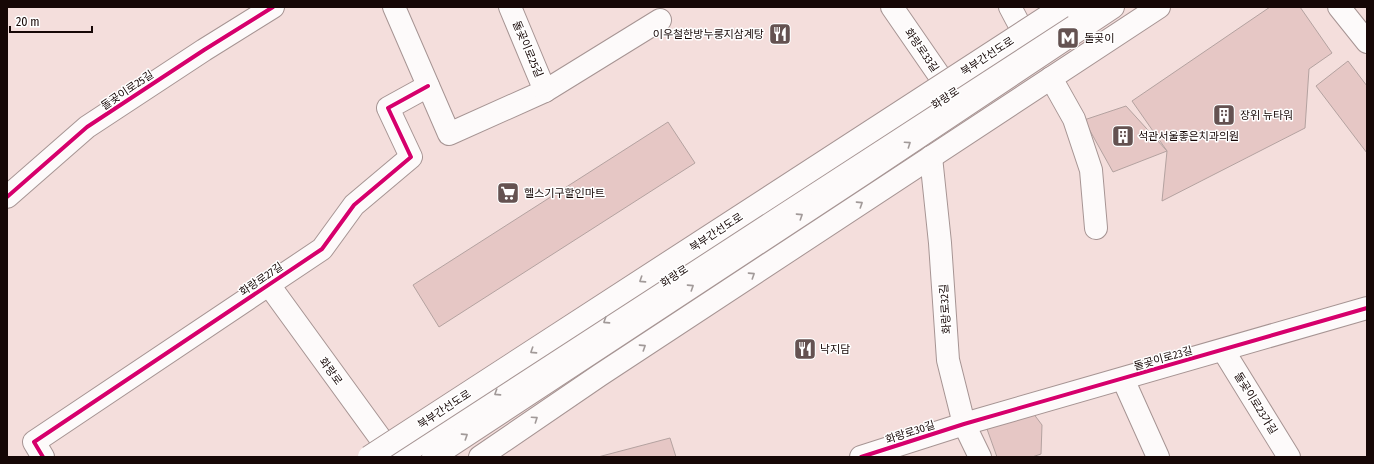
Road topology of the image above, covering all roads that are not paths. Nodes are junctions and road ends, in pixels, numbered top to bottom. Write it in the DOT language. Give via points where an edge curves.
graph roads {
  1 [pos="394,7"];
  2 [pos="510,7"];
  3 [pos="892,7"];
  4 [pos="1010,7"];
  5 [pos="1062,7"];
  6 [pos="1082,7"];
  7 [pos="1113,7"];
  8 [pos="1159,7"];
  9 [pos="1339,7"];
  10 [pos="268,8"];
  11 [pos="660,20"];
  12 [pos="1367,42"];
  13 [pos="1029,43"];
  14 [pos="1051,78"];
  15 [pos="428,86"];
  16 [pos="545,92"];
  17 [pos="952,94"];
  18 [pos="931,157"];
  19 [pos="7,197"];
  20 [pos="1096,228"];
  21 [pos="269,285"];
  22 [pos="1367,308"];
  23 [pos="1223,350"];
  24 [pos="1123,379"];
  25 [pos="964,424"];
  26 [pos="43,457"];
  27 [pos="369,457"];
  28 [pos="394,457"];
  29 [pos="399,457"];
  30 [pos="433,457"];
  31 [pos="480,457"];
  32 [pos="861,457"];
  33 [pos="980,457"];
  34 [pos="1158,457"];
  35 [pos="1289,457"];
  1 -- 15 [label="main road"];
  2 -- 16 [label="main road, 돌곶이로25길"];
  3 -- 17 [label="main road, 화랑로33길"];
  4 -- 13 [label="main road"];
  5 -- 27 [label="main road, 북부간선도로, one-way, bridge"];
  6 -- 13 [label="main road, 화랑로"];
  30 -- 7 [label="main road, one-way"];
  8 -- 14 [label="main road"];
  9 -- 12 [label="main road"];
  10 -- 19 [label="main road, 돌곶이로25길" via="87,127"];
  11 -- 16 [label="main road"];
  13 -- 17 [label="main road, 화랑로"];
  14 -- 18 [label="main road"];
  14 -- 20 [label="main road" via="1074,119 1091,170"];
  15 -- 16 [label="main road" via="449,134"];
  15 -- 21 [label="main road, 화랑로27길" via="388,108 411,157 354,205 322,249"];
  17 -- 29 [label="main road, 화랑로, one-way"];
  18 -- 25 [label="main road, 화랑로32길" via="948,360"];
  31 -- 18 [label="main road, one-way"];
  21 -- 26 [label="main road, 화랑로27길" via="34,442"];
  21 -- 28 [label="main road, 화랑로"];
  22 -- 23 [label="main road, 돌곶이로23길"];
  23 -- 24 [label="main road, 돌곶이로23길"];
  23 -- 35 [label="main road, 돌곶이로23가길"];
  24 -- 25 [label="main road, 돌곶이로23길"];
  24 -- 34 [label="main road"];
  25 -- 32 [label="main road, 화랑로30길"];
  25 -- 33 [label="main road, 화랑로32길"];
}
